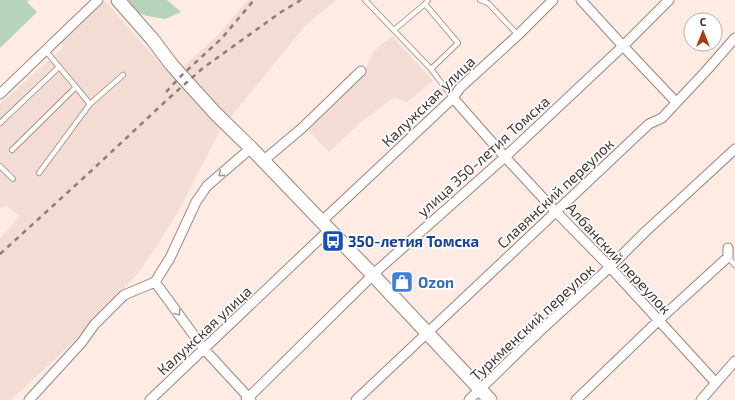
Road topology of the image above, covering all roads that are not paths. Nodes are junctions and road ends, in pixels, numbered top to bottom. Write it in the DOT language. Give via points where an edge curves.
graph roads {
  1 [pos="98,0"];
  2 [pos="118,0"];
  3 [pos="365,0"];
  4 [pos="480,0"];
  5 [pos="553,0"];
  6 [pos="581,0"];
  7 [pos="669,0"];
  8 [pos="426,2"];
  9 [pos="394,30"];
  10 [pos="518,35"];
  11 [pos="735,39"];
  12 [pos="622,46"];
  13 [pos="45,50"];
  14 [pos="59,67"];
  15 [pos="431,69"];
  16 [pos="361,71"];
  17 [pos="123,75"];
  18 [pos="76,87"];
  19 [pos="0,94"];
  20 [pos="453,98"];
  21 [pos="676,102"];
  22 [pos="90,104"];
  23 [pos="0,123"];
  24 [pos="251,148"];
  25 [pos="735,149"];
  26 [pos="12,150"];
  27 [pos="505,157"];
  28 [pos="263,161"];
  29 [pos="0,166"];
  30 [pos="39,172"];
  31 [pos="13,179"];
  32 [pos="556,212"];
  33 [pos="325,226"];
  34 [pos="728,248"];
  35 [pos="728,257"];
  36 [pos="735,264"];
  37 [pos="610,267"];
  38 [pos="373,275"];
  39 [pos="155,282"];
  40 [pos="659,320"];
  41 [pos="427,333"];
  42 [pos="204,349"];
  43 [pos="735,361"];
  44 [pos="716,383"];
  45 [pos="480,390"];
  46 [pos="249,399"];
  47 [pos="29,400"];
  48 [pos="150,400"];
  49 [pos="356,400"];
  50 [pos="469,400"];
  51 [pos="490,400"];
  52 [pos="576,400"];
  53 [pos="701,400"];
  1 -- 13 [label="street"];
  2 -- 24 [label="street" via="215,113"];
  3 -- 9 [label="lane"];
  4 -- 10 [label="lane" via="488,3"];
  5 -- 10 [label="street, Калужская улица"];
  6 -- 12 [label="street"];
  7 -- 12 [label="street, улица 350-летия Томска"];
  8 -- 9 [label="lane"];
  8 -- 15 [label="lane" via="458,43"];
  9 -- 15 [label="lane"];
  10 -- 20 [label="street, Калужская улица" via="460,88"];
  11 -- 21 [label="street, Славянский переулок"];
  12 -- 21 [label="street"];
  12 -- 27 [label="street, улица 350-летия Томска"];
  13 -- 14 [label="lane"];
  13 -- 19 [label="street"];
  14 -- 18 [label="lane"];
  14 -- 23 [label="lane"];
  15 -- 20 [label="lane"];
  16 -- 28 [label="street" via="302,128"];
  17 -- 22 [label="lane"];
  18 -- 22 [label="lane"];
  18 -- 26 [label="lane"];
  20 -- 27 [label="street, Албанский переулок"];
  20 -- 33 [label="street, Калужская улица"];
  21 -- 32 [label="street, Славянский переулок" via="662,118 649,124"];
  22 -- 30 [label="lane"];
  24 -- 28 [label="street"];
  24 -- 39 [label="street, one-way" via="207,186 196,202 170,258"];
  25 -- 37 [label="street, Туркменский переулок"];
  27 -- 32 [label="street, Албанский переулок"];
  27 -- 38 [label="street, улица 350-летия Томска"];
  28 -- 33 [label="street"];
  29 -- 31 [label="lane"];
  32 -- 37 [label="street, Албанский переулок"];
  32 -- 41 [label="street, Славянский переулок"];
  33 -- 38 [label="street"];
  33 -- 42 [label="street, Калужская улица"];
  34 -- 35 [label="street"];
  35 -- 36 [label="lane"];
  35 -- 40 [label="street"];
  37 -- 40 [label="street, Албанский переулок"];
  37 -- 45 [label="street, Туркменский переулок"];
  38 -- 41 [label="street"];
  38 -- 46 [label="street, улица 350-летия Томска"];
  39 -- 42 [label="street, one-way"];
  39 -- 47 [label="street" via="124,295 94,325 82,342"];
  40 -- 44 [label="street, Албанский переулок"];
  40 -- 52 [label="street"];
  41 -- 45 [label="street"];
  41 -- 49 [label="street, Славянский переулок"];
  42 -- 46 [label="street"];
  42 -- 48 [label="street, Калужская улица"];
  43 -- 44 [label="street"];
  44 -- 53 [label="street"];
  45 -- 50 [label="street, Туркменский переулок"];
  45 -- 51 [label="street"];
}
